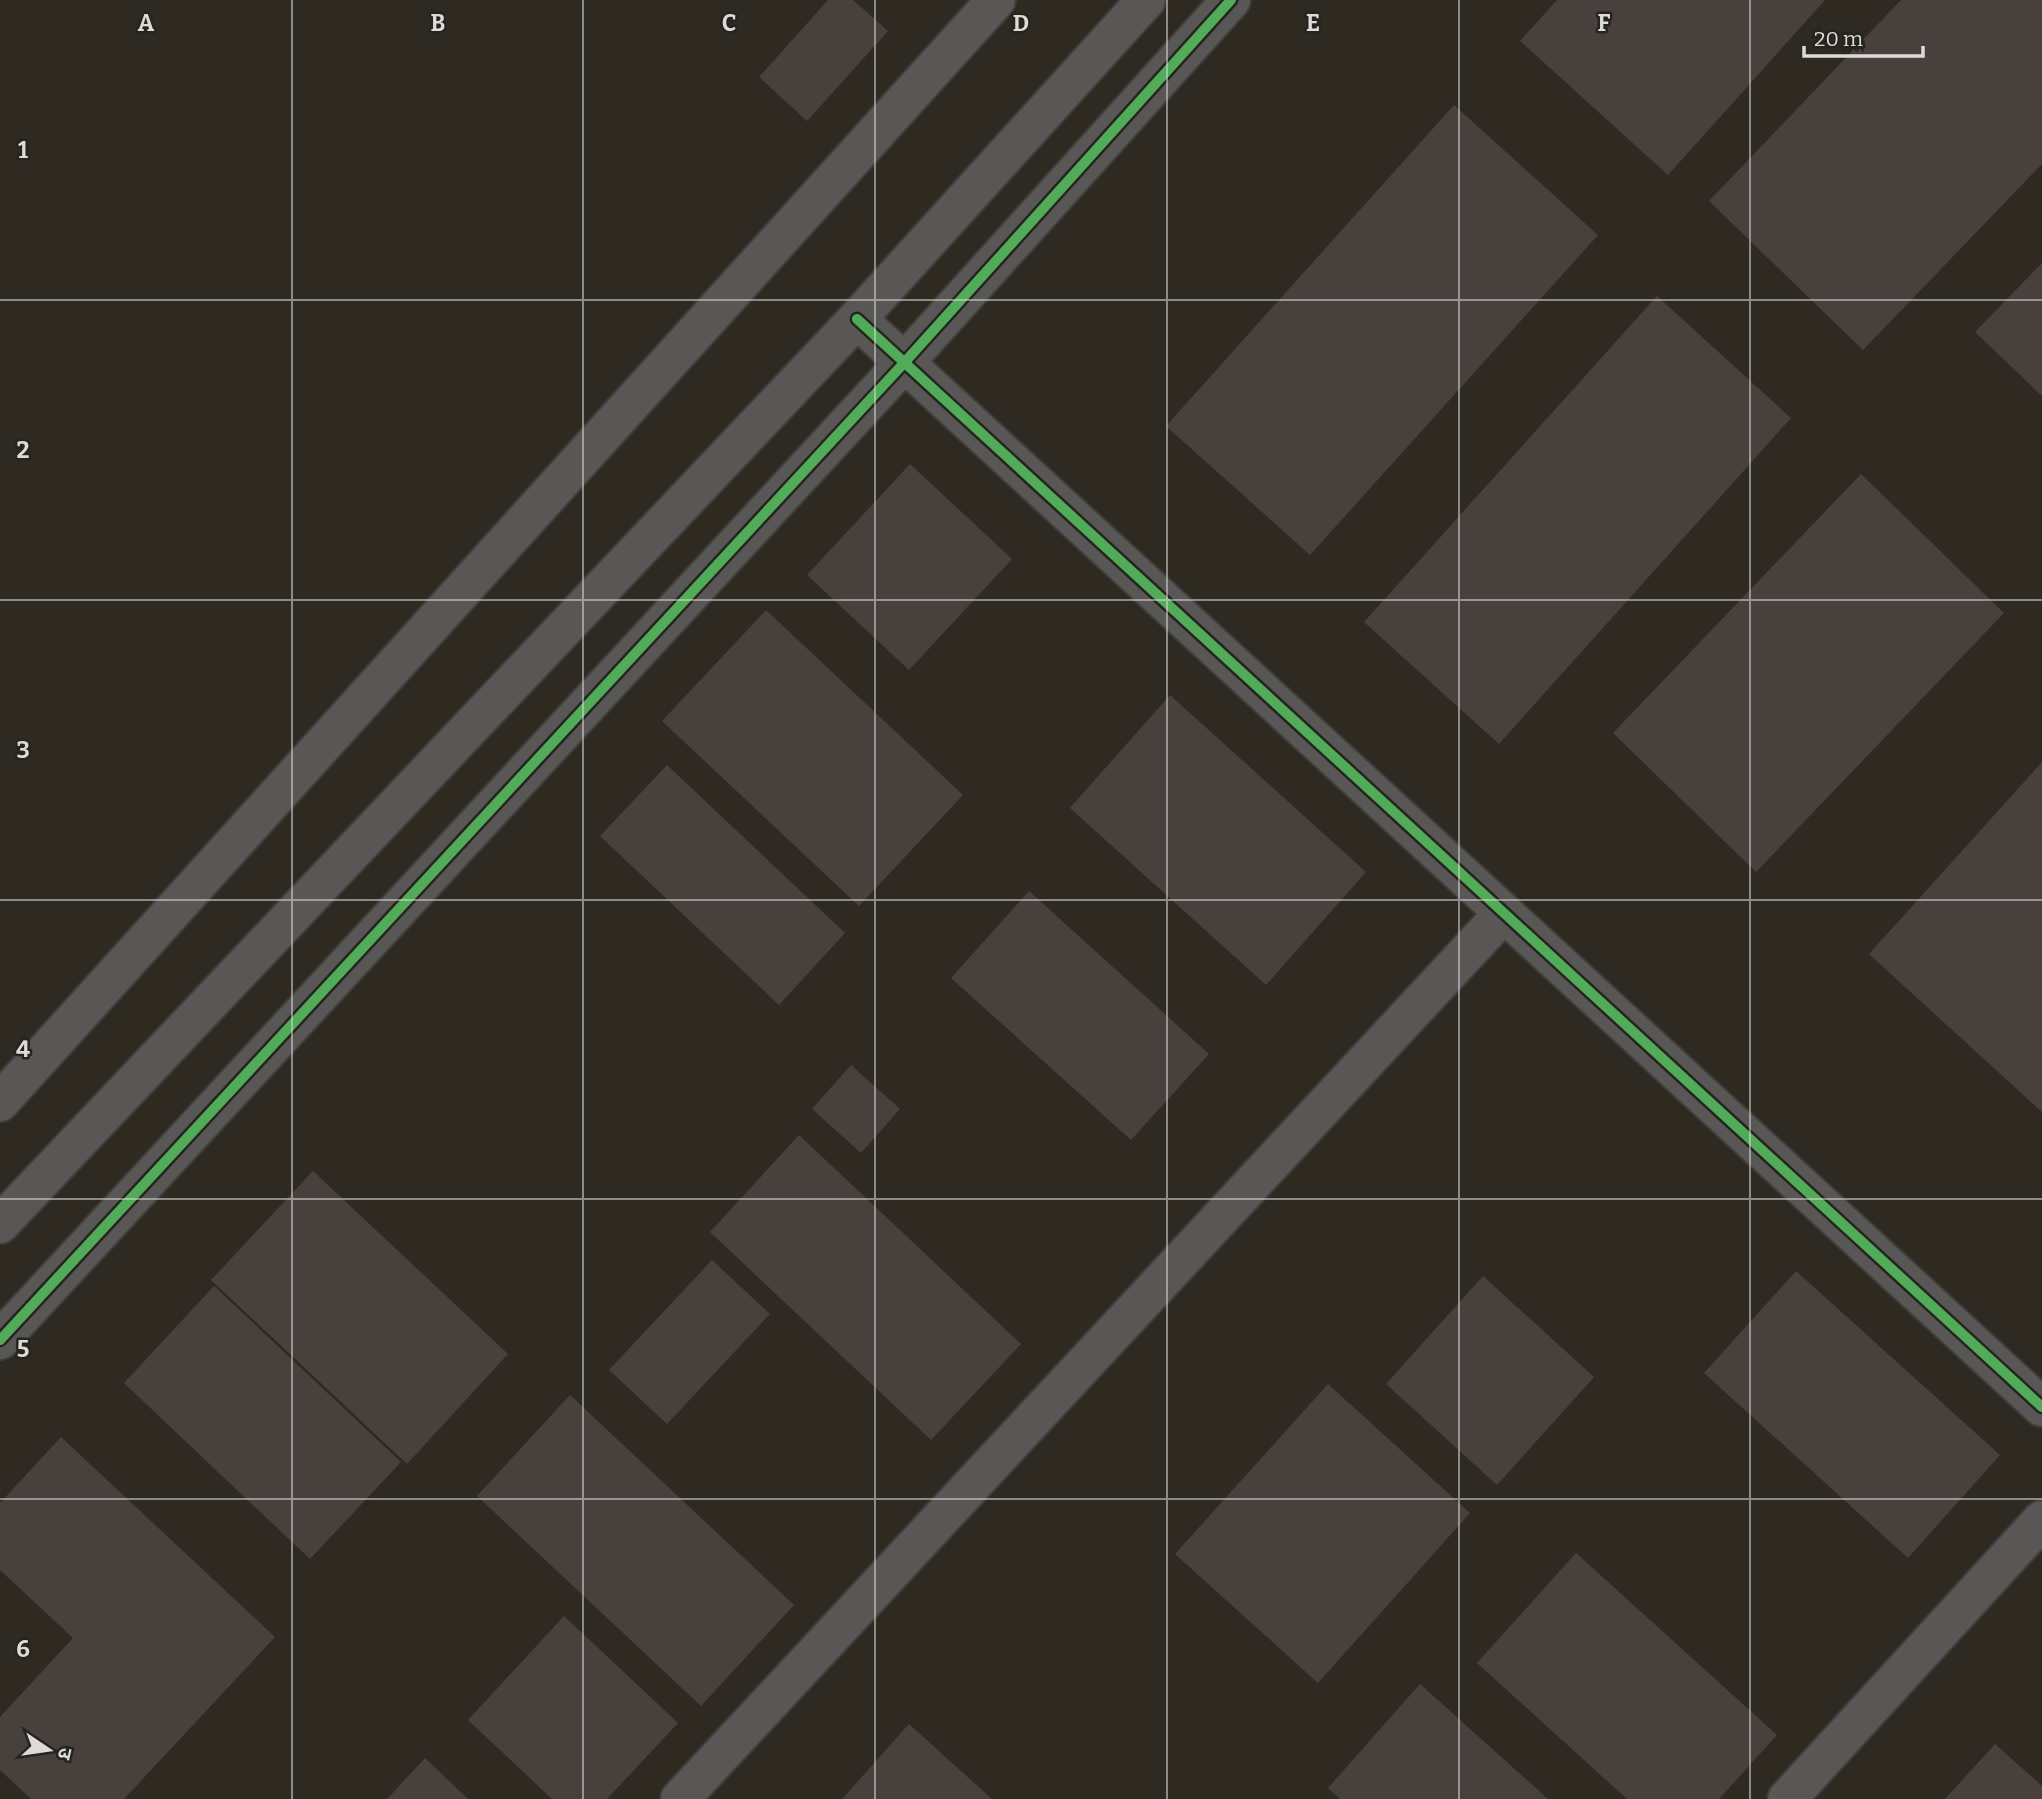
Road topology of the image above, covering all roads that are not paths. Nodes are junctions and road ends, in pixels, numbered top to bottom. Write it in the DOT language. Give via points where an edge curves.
graph roads {
  1 [pos="996,0"];
  2 [pos="1146,0"];
  3 [pos="1231,0"];
  4 [pos="857,319"];
  5 [pos="904,363"];
  6 [pos="1503,914"];
  7 [pos="0,1102"];
  8 [pos="0,1224"];
  9 [pos="0,1340"];
  10 [pos="2042,1407"];
  11 [pos="2042,1520"];
  12 [pos="680,1799"];
  13 [pos="1787,1799"];
  1 -- 7 [label="street"];
  2 -- 4 [label="street"];
  3 -- 5 [label="street"];
  4 -- 5 [label="street"];
  4 -- 8 [label="street"];
  5 -- 6 [label="street"];
  5 -- 9 [label="street"];
  6 -- 10 [label="street"];
  6 -- 12 [label="street"];
  11 -- 13 [label="street"];
}
